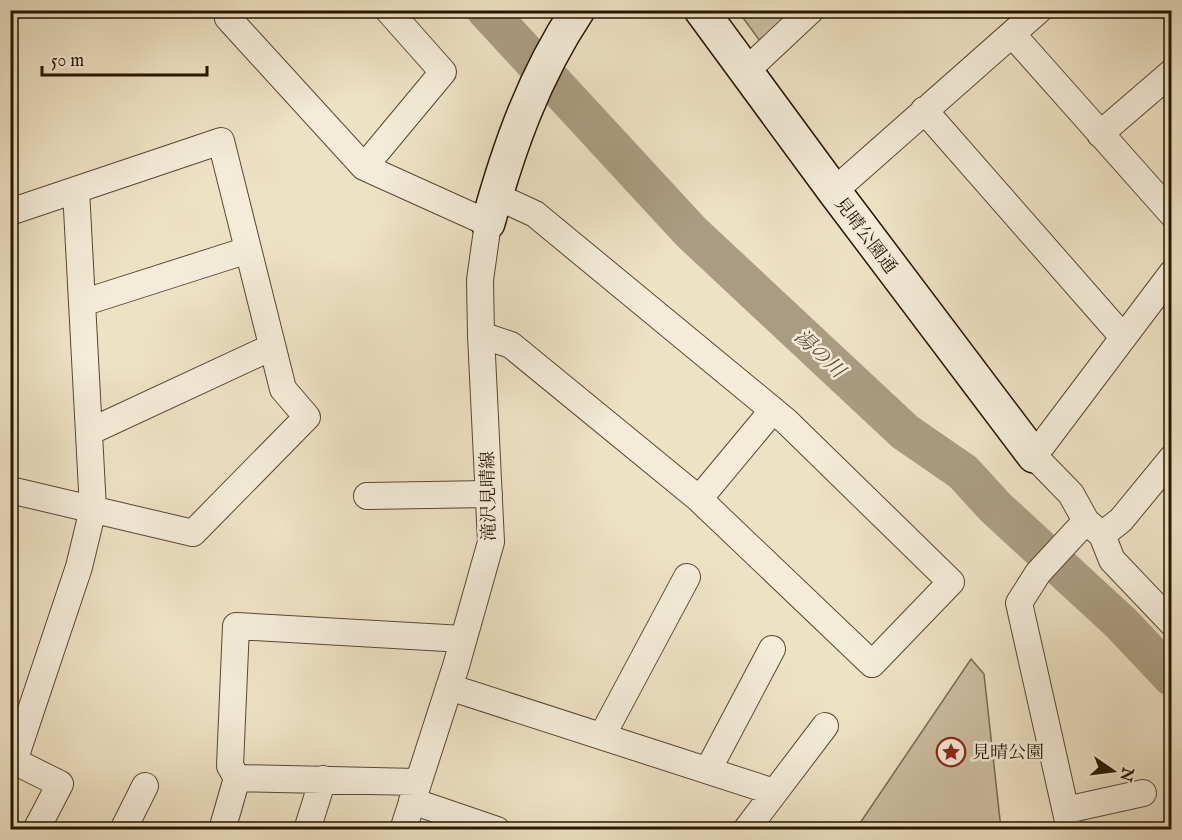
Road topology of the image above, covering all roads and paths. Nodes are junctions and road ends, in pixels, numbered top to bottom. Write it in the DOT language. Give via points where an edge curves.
graph roads {
  1 [pos="230,10"];
  2 [pos="388,10"];
  3 [pos="578,10"];
  4 [pos="701,10"];
  5 [pos="811,10"];
  6 [pos="1039,10"];
  7 [pos="1012,34"];
  8 [pos="747,70"];
  9 [pos="1172,72"];
  10 [pos="924,110"];
  11 [pos="1100,134"];
  12 [pos="364,167"];
  13 [pos="76,190"];
  14 [pos="834,191"];
  15 [pos="492,209"];
  16 [pos="10,212"];
  17 [pos="1172,214"];
  18 [pos="248,250"];
  19 [pos="1172,273"];
  20 [pos="82,303"];
  21 [pos="481,335"];
  22 [pos="1123,337"];
  23 [pos="272,347"];
  24 [pos="773,410"];
  25 [pos="89,432"];
  26 [pos="1035,456"];
  27 [pos="1172,458"];
  28 [pos="10,489"];
  29 [pos="489,494"];
  30 [pos="367,496"];
  31 [pos="699,499"];
  32 [pos="93,509"];
  33 [pos="1094,528"];
  34 [pos="687,577"];
  35 [pos="1172,623"];
  36 [pos="463,639"];
  37 [pos="772,649"];
  38 [pos="448,687"];
  39 [pos="825,726"];
  40 [pos="602,736"];
  41 [pos="708,770"];
  42 [pos="237,778"];
  43 [pos="323,779"];
  44 [pos="145,786"];
  45 [pos="414,792"];
  46 [pos="774,792"];
  47 [pos="1143,793"];
  48 [pos="1068,820"];
  49 [pos="36,830"];
  50 [pos="123,830"];
  51 [pos="222,830"];
  52 [pos="307,830"];
  53 [pos="403,830"];
  54 [pos="497,830"];
  55 [pos="746,830"];
  1 -- 12 [label="street" via="228,18"];
  2 -- 12 [label="street" via="443,72"];
  3 -- 15 [label="street" via="536,83 508,150"];
  4 -- 8 [label="street, 見晴公園通"];
  5 -- 8 [label="street"];
  6 -- 7 [label="street"];
  7 -- 10 [label="street"];
  7 -- 11 [label="street"];
  8 -- 14 [label="street, 見晴公園通"];
  9 -- 11 [label="street"];
  10 -- 14 [label="street"];
  10 -- 22 [label="street"];
  11 -- 17 [label="street"];
  12 -- 15 [label="street"];
  13 -- 16 [label="street"];
  13 -- 18 [label="street" via="221,141"];
  13 -- 20 [label="street"];
  14 -- 26 [label="street, 見晴公園通"];
  15 -- 21 [label="street, 滝沢見晴線" via="480,280"];
  15 -- 24 [label="street" via="535,214"];
  18 -- 20 [label="street"];
  18 -- 23 [label="street"];
  19 -- 22 [label="street"];
  20 -- 25 [label="street"];
  21 -- 29 [label="street, 滝沢見晴線"];
  21 -- 31 [label="street" via="511,345"];
  22 -- 26 [label="street"];
  23 -- 25 [label="street"];
  23 -- 32 [label="street" via="283,389 308,417 193,533"];
  24 -- 31 [label="street"];
  24 -- 31 [label="street" via="951,582 872,664"];
  25 -- 32 [label="street"];
  26 -- 33 [label="street" via="1071,494"];
  27 -- 33 [label="street" via="1121,520"];
  28 -- 32 [label="street"];
  29 -- 30 [label="street"];
  29 -- 36 [label="street, 滝沢見晴線" via="491,543"];
  32 -- 49 [label="street" via="79,567 14,761 60,784"];
  33 -- 35 [label="street" via="1112,560"];
  33 -- 48 [label="street" via="1060,548 1019,603"];
  34 -- 40 [label="street"];
  36 -- 38 [label="street, 滝沢見晴線"];
  36 -- 42 [label="street" via="236,626 230,766"];
  37 -- 41 [label="street"];
  38 -- 40 [label="street"];
  38 -- 45 [label="street, 滝沢見晴線"];
  39 -- 46 [label="street"];
  40 -- 41 [label="street"];
  41 -- 46 [label="street"];
  42 -- 43 [label="street"];
  42 -- 51 [label="street"];
  43 -- 45 [label="street"];
  43 -- 52 [label="street"];
  44 -- 50 [label="street"];
  45 -- 53 [label="street, 滝沢見晴線"];
  45 -- 54 [label="street"];
  46 -- 55 [label="street"];
  47 -- 48 [label="street"];
}
